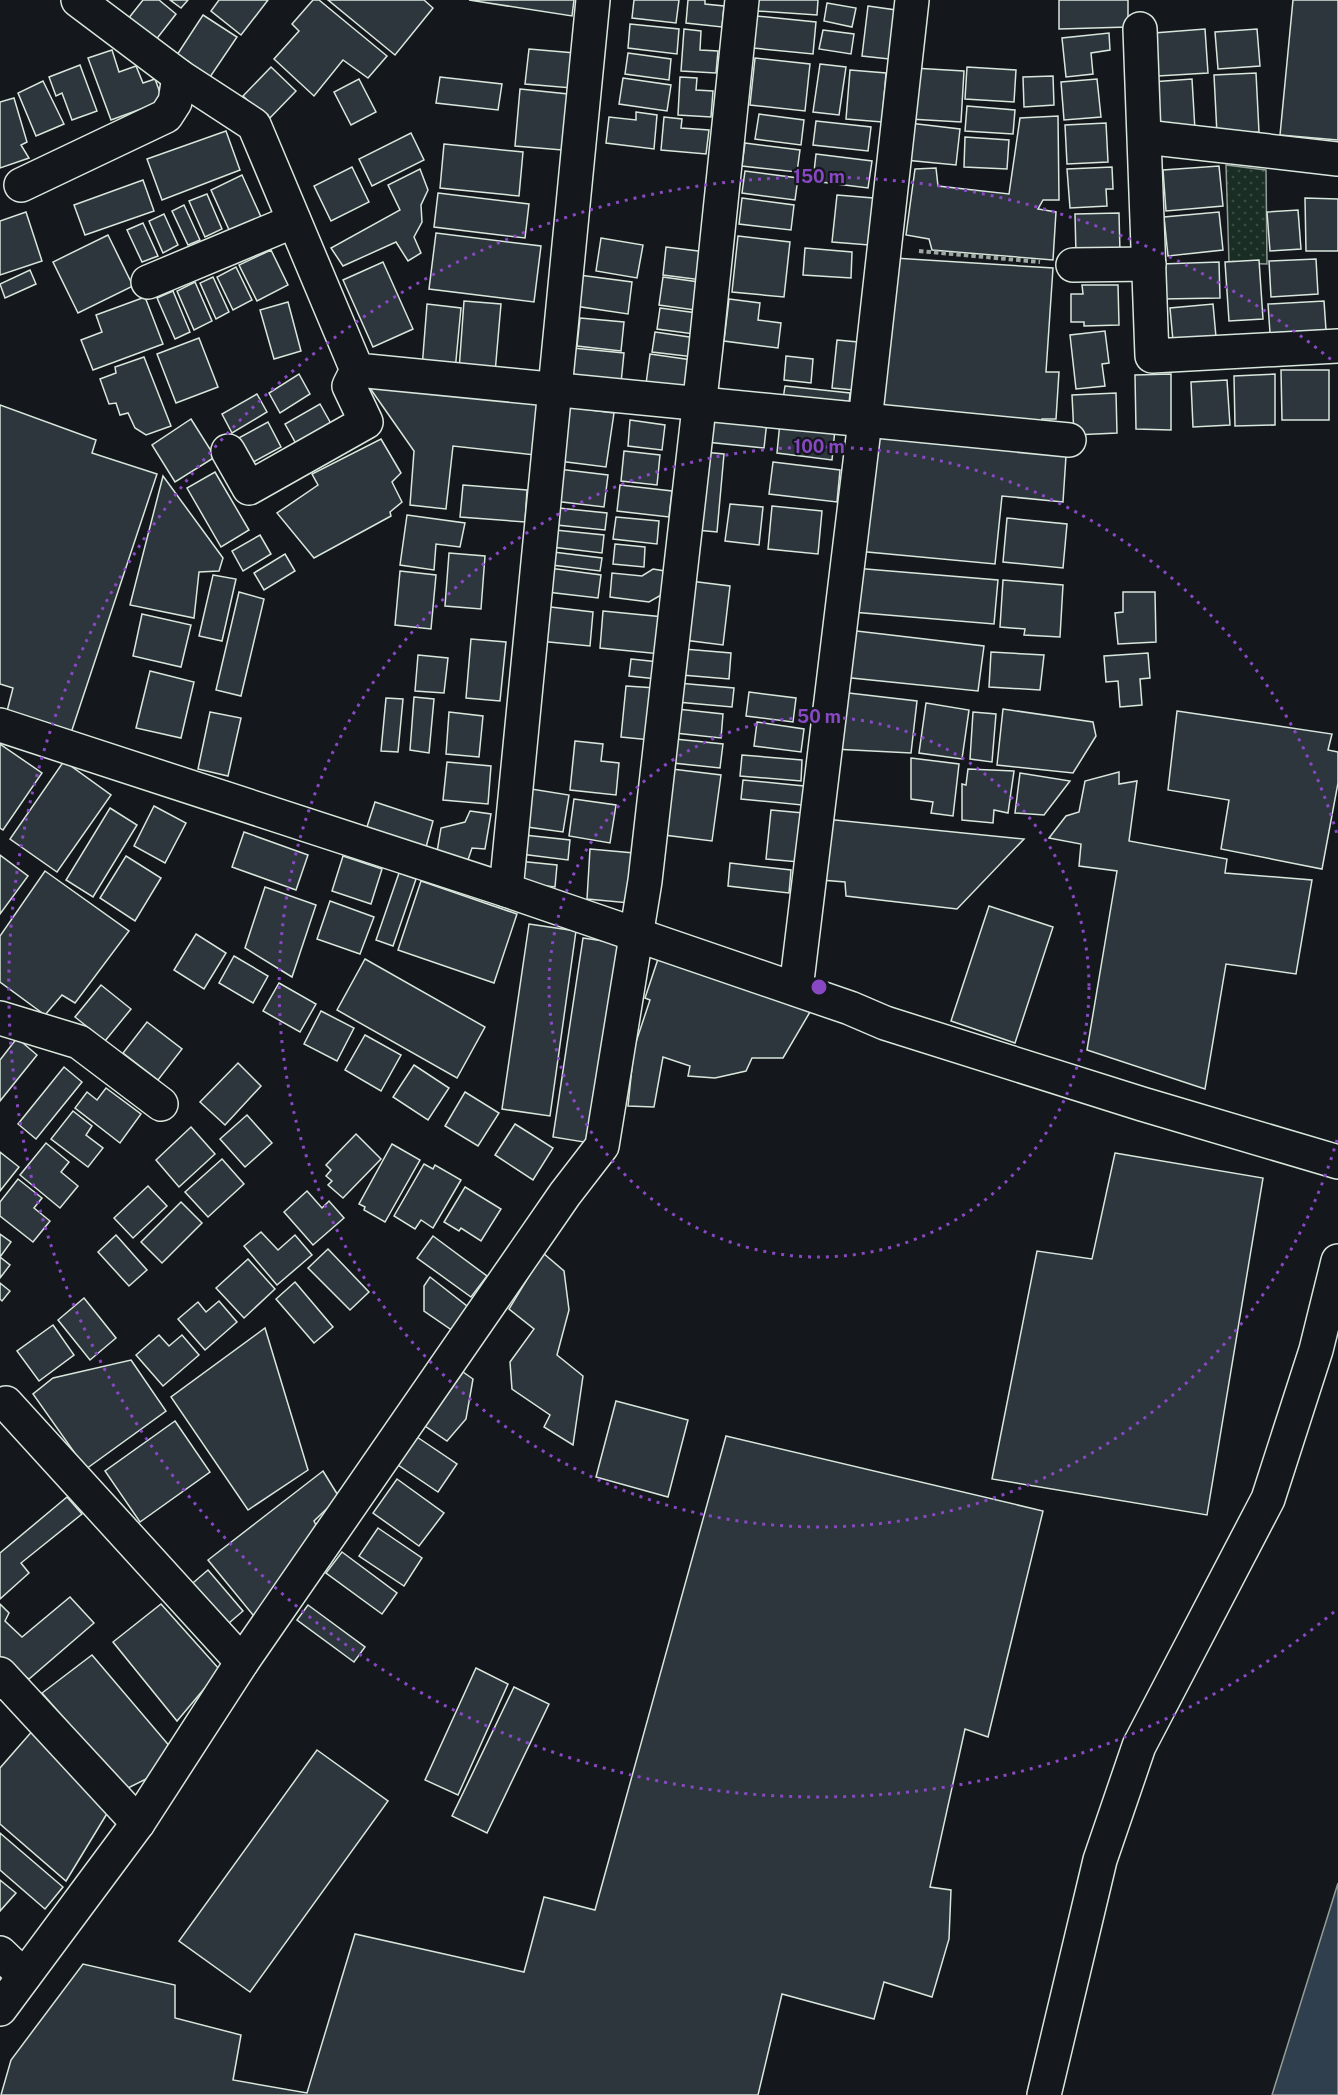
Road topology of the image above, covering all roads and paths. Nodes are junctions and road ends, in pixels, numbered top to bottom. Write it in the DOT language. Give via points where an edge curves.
graph roads {
  1 [pos="78,0"];
  2 [pos="592,0"];
  3 [pos="742,0"];
  4 [pos="912,0"];
  5 [pos="1140,29"];
  6 [pos="179,76"];
  7 [pos="1144,137"];
  8 [pos="1338,159"];
  9 [pos="21,185"];
  10 [pos="294,221"];
  11 [pos="884,248"];
  12 [pos="1149,264"];
  13 [pos="1073,266"];
  14 [pos="148,282"];
  15 [pos="1338,346"];
  16 [pos="357,370"];
  17 [pos="555,388"];
  18 [pos="699,403"];
  19 [pos="865,421"];
  20 [pos="1069,440"];
  21 [pos="228,451"];
  22 [pos="0,725"];
  23 [pos="506,890"];
  24 [pos="637,936"];
  25 [pos="796,989"];
  26 [pos="0,1018"];
  27 [pos="161,1104"];
  28 [pos="1338,1162"];
  29 [pos="1338,1261"];
  30 [pos="6,1403"];
  31 [pos="242,1662"];
  32 [pos="0,1674"];
  33 [pos="138,1823"];
  34 [pos="0,1953"];
  35 [pos="24,1976"];
  36 [pos="0,2009"];
  37 [pos="1044,2095"];
  1 -- 6 [label="street"];
  2 -- 17 [label="street"];
  3 -- 18 [label="street"];
  4 -- 11 [label="street"];
  5 -- 7 [label="street"];
  6 -- 9 [label="street" via="175,102 166,116"];
  6 -- 10 [label="street" via="254,125"];
  7 -- 8 [label="street"];
  7 -- 12 [label="street"];
  10 -- 14 [label="street"];
  10 -- 16 [label="street"];
  11 -- 13 [label="path"];
  11 -- 19 [label="street"];
  12 -- 13 [label="street"];
  12 -- 15 [label="street" via="1152,356"];
  16 -- 17 [label="street"];
  16 -- 21 [label="street" via="349,386 366,422 249,488"];
  17 -- 18 [label="street"];
  17 -- 23 [label="street"];
  18 -- 19 [label="street"];
  18 -- 24 [label="street"];
  19 -- 20 [label="street"];
  19 -- 25 [label="street"];
  22 -- 23 [label="street"];
  23 -- 24 [label="street"];
  24 -- 25 [label="street"];
  24 -- 31 [label="street" via="602,1146"];
  25 -- 28 [label="street" via="896,1027"];
  26 -- 27 [label="street" via="79,1042"];
  29 -- 37 [label="street" via="1316,1350 1268,1499 1139,1746 1100,1860"];
  30 -- 31 [label="street"];
  31 -- 33 [label="street"];
  32 -- 33 [label="street"];
  33 -- 35 [label="street"];
  34 -- 35 [label="street"];
  35 -- 36 [label="street"];
}
